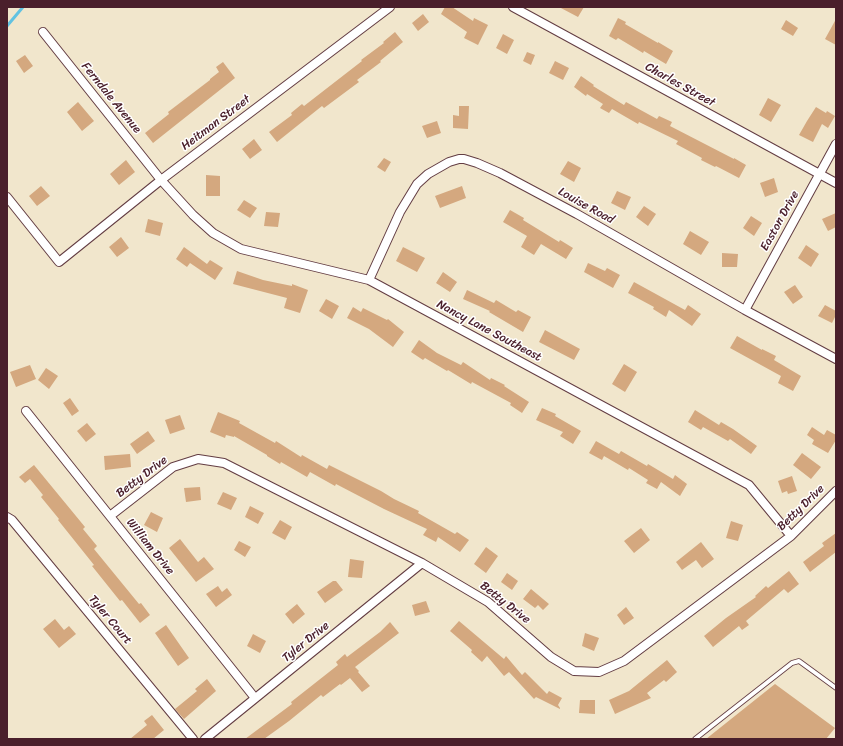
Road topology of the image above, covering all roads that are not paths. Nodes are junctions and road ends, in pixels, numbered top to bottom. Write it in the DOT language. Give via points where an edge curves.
graph roads {
  1 [pos="390,7"];
  2 [pos="513,7"];
  3 [pos="43,32"];
  4 [pos="836,144"];
  5 [pos="820,174"];
  6 [pos="161,180"];
  7 [pos="836,183"];
  8 [pos="7,197"];
  9 [pos="369,280"];
  10 [pos="745,310"];
  11 [pos="836,359"];
  12 [pos="26,411"];
  13 [pos="836,491"];
  14 [pos="110,516"];
  15 [pos="7,517"];
  16 [pos="791,536"];
  17 [pos="422,563"];
  18 [pos="836,688"];
  19 [pos="255,698"];
  20 [pos="193,739"];
  21 [pos="205,739"];
  22 [pos="694,739"];
  1 -- 6 [label="street, Heitman Street"];
  2 -- 5 [label="street, Charles Street"];
  3 -- 6 [label="street, Ferndale Avenue"];
  4 -- 5 [label="street, Easton Drive"];
  5 -- 7 [label="street, Charles Street"];
  5 -- 10 [label="street, Easton Drive"];
  6 -- 8 [label="street, Heitman Street" via="58,262"];
  6 -- 9 [label="street, Nancy Lane Southeast" via="213,232 241,249"];
  9 -- 10 [label="street, Louise Road" via="400,212 417,184 428,174 449,162 464,159 500,173 570,210"];
  9 -- 16 [label="street, Nancy Lane Southeast" via="749,486"];
  10 -- 11 [label="street, Louise Road"];
  12 -- 14 [label="street, William Drive"];
  13 -- 16 [label="street, Betty Drive"];
  14 -- 17 [label="street, Betty Drive" via="173,467 198,459 224,463"];
  14 -- 19 [label="street, William Drive"];
  15 -- 20 [label="street, Tyler Court"];
  16 -- 17 [label="street, Betty Drive" via="624,661 599,672 574,671 550,657 488,602"];
  17 -- 19 [label="street, Tyler Drive"];
  18 -- 22 [label="lane" via="799,661 792,663"];
  19 -- 21 [label="street, Tyler Drive"];
}
